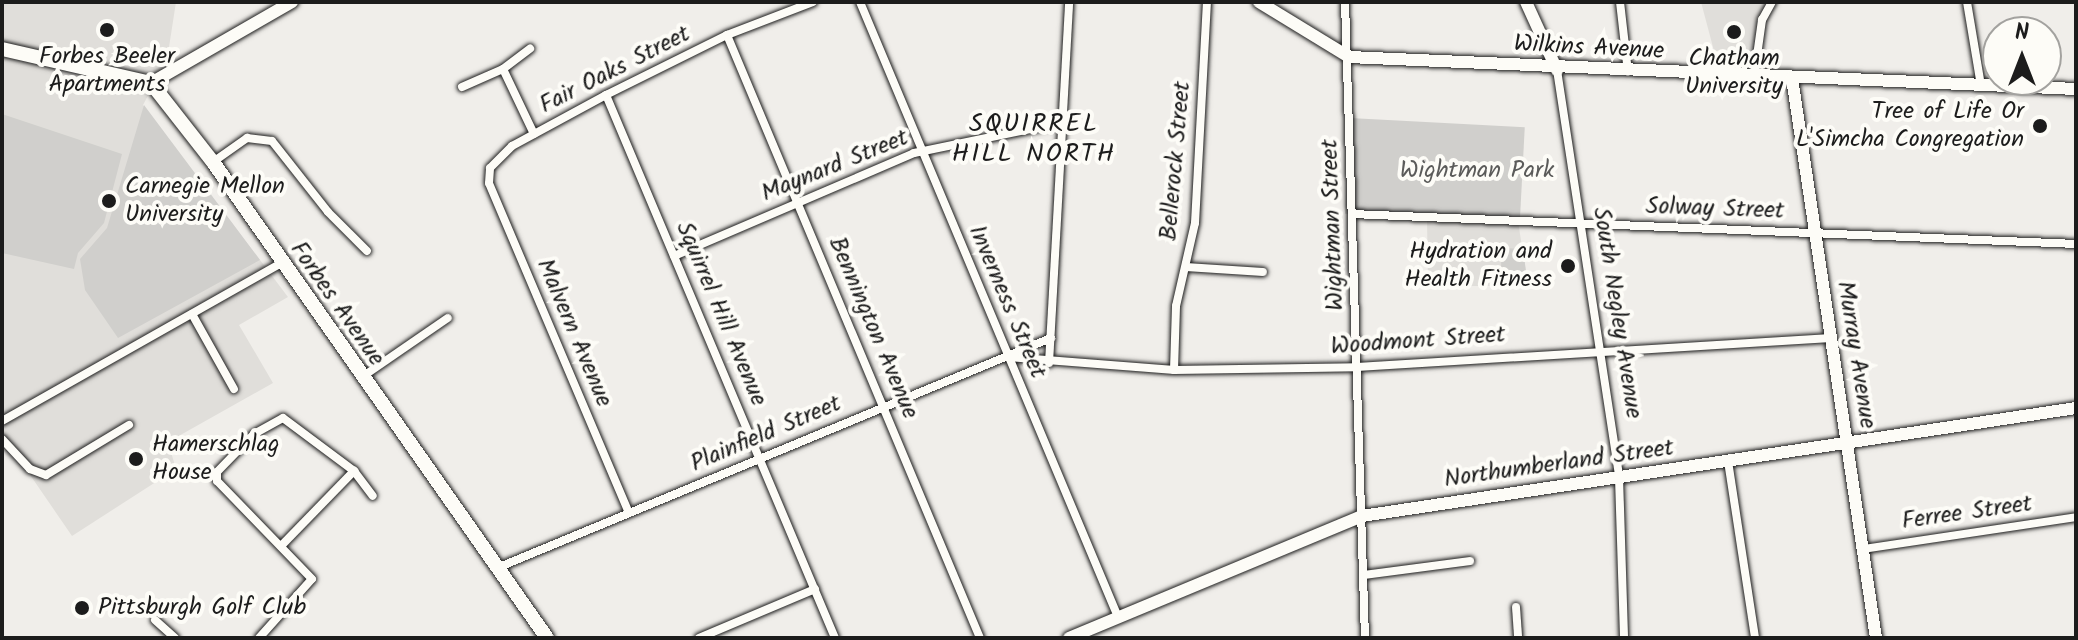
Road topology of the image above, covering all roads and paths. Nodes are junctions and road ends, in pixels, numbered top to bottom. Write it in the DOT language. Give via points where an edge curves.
graph roads {
  1 [pos="292,2"];
  2 [pos="813,2"];
  3 [pos="860,2"];
  4 [pos="1069,2"];
  5 [pos="1207,2"];
  6 [pos="1259,2"];
  7 [pos="1345,2"];
  8 [pos="1526,2"];
  9 [pos="1620,2"];
  10 [pos="1772,2"];
  11 [pos="1967,2"];
  12 [pos="727,35"];
  13 [pos="2,49"];
  14 [pos="530,49"];
  15 [pos="1349,57"];
  16 [pos="503,69"];
  17 [pos="1557,70"];
  18 [pos="1628,72"];
  19 [pos="1754,77"];
  20 [pos="1792,78"];
  21 [pos="151,83"];
  22 [pos="1981,86"];
  23 [pos="462,87"];
  24 [pos="2076,89"];
  25 [pos="606,95"];
  26 [pos="1064,122"];
  27 [pos="534,134"];
  28 [pos="923,151"];
  29 [pos="213,162"];
  30 [pos="490,168"];
  31 [pos="798,201"];
  32 [pos="1352,214"];
  33 [pos="1580,224"];
  34 [pos="1815,232"];
  35 [pos="2076,244"];
  36 [pos="367,251"];
  37 [pos="674,256"];
  38 [pos="281,263"];
  39 [pos="1186,267"];
  40 [pos="1263,272"];
  41 [pos="192,314"];
  42 [pos="448,318"];
  43 [pos="1051,338"];
  44 [pos="1831,338"];
  45 [pos="1599,349"];
  46 [pos="1008,357"];
  47 [pos="1049,363"];
  48 [pos="1357,367"];
  49 [pos="1174,370"];
  50 [pos="361,378"];
  51 [pos="234,389"];
  52 [pos="883,405"];
  53 [pos="2076,408"];
  54 [pos="2,421"];
  55 [pos="129,425"];
  56 [pos="2,439"];
  57 [pos="1847,444"];
  58 [pos="760,459"];
  59 [pos="1728,461"];
  60 [pos="354,471"];
  61 [pos="1619,477"];
  62 [pos="373,496"];
  63 [pos="629,513"];
  64 [pos="1362,516"];
  65 [pos="2076,517"];
  66 [pos="281,546"];
  67 [pos="1863,549"];
  68 [pos="1470,561"];
  69 [pos="497,568"];
  70 [pos="1364,575"];
  71 [pos="815,589"];
  72 [pos="1516,607"];
  73 [pos="1118,617"];
  74 [pos="155,620"];
  75 [pos="175,638"];
  76 [pos="259,638"];
  77 [pos="547,638"];
  78 [pos="699,638"];
  79 [pos="835,638"];
  80 [pos="980,638"];
  81 [pos="1069,638"];
  82 [pos="1365,638"];
  83 [pos="1518,638"];
  84 [pos="1624,638"];
  85 [pos="1755,638"];
  86 [pos="1876,638"];
  1 -- 21 [label="street"];
  2 -- 12 [label="street, Fair Oaks Street"];
  3 -- 28 [label="street, Inverness Street"];
  4 -- 26 [label="street"];
  5 -- 39 [label="street, Bellerock Street" via="1195,223"];
  6 -- 15 [label="street, Wilkins Avenue"];
  7 -- 15 [label="street, Wightman Street"];
  8 -- 17 [label="street, South Negley Avenue"];
  9 -- 18 [label="street"];
  10 -- 19 [label="street" via="1762,20"];
  11 -- 22 [label="street"];
  12 -- 25 [label="street, Fair Oaks Street"];
  12 -- 31 [label="street, Bennington Avenue"];
  13 -- 21 [label="main road"];
  14 -- 16 [label="street"];
  15 -- 17 [label="street, Wilkins Avenue"];
  15 -- 32 [label="street, Wightman Street"];
  16 -- 23 [label="street"];
  16 -- 27 [label="street"];
  17 -- 18 [label="street, Wilkins Avenue"];
  17 -- 33 [label="street, South Negley Avenue"];
  18 -- 19 [label="street, Wilkins Avenue"];
  19 -- 20 [label="street, Wilkins Avenue"];
  20 -- 22 [label="street, Wilkins Avenue"];
  20 -- 34 [label="street, Murray Avenue"];
  21 -- 29 [label="main road, Forbes Avenue"];
  22 -- 24 [label="street, Wilkins Avenue"];
  25 -- 27 [label="street, Fair Oaks Street"];
  25 -- 37 [label="street, Squirrel Hill Avenue"];
  26 -- 28 [label="street, Maynard Street"];
  26 -- 43 [label="street"];
  27 -- 30 [label="street, Fair Oaks Street" via="499,155"];
  28 -- 31 [label="street, Maynard Street"];
  28 -- 46 [label="street, Inverness Street"];
  29 -- 36 [label="street" via="247,138 272,141 328,212"];
  29 -- 38 [label="main road, Forbes Avenue"];
  30 -- 63 [label="street, Malvern Avenue" via="489,183"];
  31 -- 37 [label="street, Maynard Street"];
  31 -- 52 [label="street, Bennington Avenue"];
  32 -- 33 [label="street, Solway Street"];
  32 -- 48 [label="street, Wightman Street"];
  33 -- 34 [label="street, Solway Street"];
  33 -- 45 [label="street, South Negley Avenue"];
  34 -- 35 [label="street, Solway Street"];
  34 -- 44 [label="street, Murray Avenue"];
  37 -- 58 [label="street, Squirrel Hill Avenue"];
  38 -- 41 [label="street"];
  38 -- 50 [label="main road, Forbes Avenue"];
  39 -- 40 [label="street"];
  39 -- 49 [label="street, Bellerock Street" via="1176,306"];
  41 -- 51 [label="street"];
  41 -- 54 [label="street"];
  42 -- 50 [label="street"];
  43 -- 46 [label="street, Plainfield Street"];
  43 -- 47 [label="street"];
  44 -- 45 [label="street, Woodmont Street"];
  44 -- 57 [label="street, Murray Avenue"];
  45 -- 48 [label="street, Woodmont Street"];
  45 -- 61 [label="street, South Negley Avenue"];
  46 -- 47 [label="street, Woodmont Street"];
  46 -- 52 [label="street, Plainfield Street"];
  46 -- 73 [label="street, Inverness Street"];
  47 -- 49 [label="street, Woodmont Street"];
  48 -- 49 [label="street, Woodmont Street"];
  48 -- 64 [label="street, Wightman Street"];
  50 -- 69 [label="main road, Forbes Avenue"];
  52 -- 58 [label="street, Plainfield Street"];
  52 -- 80 [label="street, Bennington Avenue"];
  53 -- 57 [label="street, Northumberland Street"];
  55 -- 56 [label="street" via="46,475 30,469"];
  57 -- 59 [label="street, Northumberland Street"];
  57 -- 67 [label="street, Murray Avenue"];
  58 -- 63 [label="street, Plainfield Street"];
  58 -- 71 [label="street, Squirrel Hill Avenue"];
  59 -- 61 [label="street, Northumberland Street"];
  59 -- 85 [label="street"];
  60 -- 62 [label="street"];
  60 -- 66 [label="street"];
  60 -- 66 [label="street" via="283,418 254,434 217,472 217,481"];
  61 -- 64 [label="street, Northumberland Street"];
  61 -- 84 [label="street, South Negley Avenue"];
  63 -- 69 [label="street, Plainfield Street"];
  64 -- 70 [label="street, Wightman Street"];
  64 -- 73 [label="street, Northumberland Street"];
  65 -- 67 [label="street, Ferree Street"];
  66 -- 76 [label="street" via="309,573 311,584"];
  67 -- 86 [label="street, Murray Avenue"];
  68 -- 70 [label="street"];
  69 -- 77 [label="main road, Forbes Avenue"];
  70 -- 82 [label="street, Wightman Street"];
  71 -- 78 [label="street"];
  71 -- 79 [label="street, Squirrel Hill Avenue"];
  72 -- 83 [label="street"];
  73 -- 81 [label="street, Northumberland Street"];
  74 -- 75 [label="street"];
}
